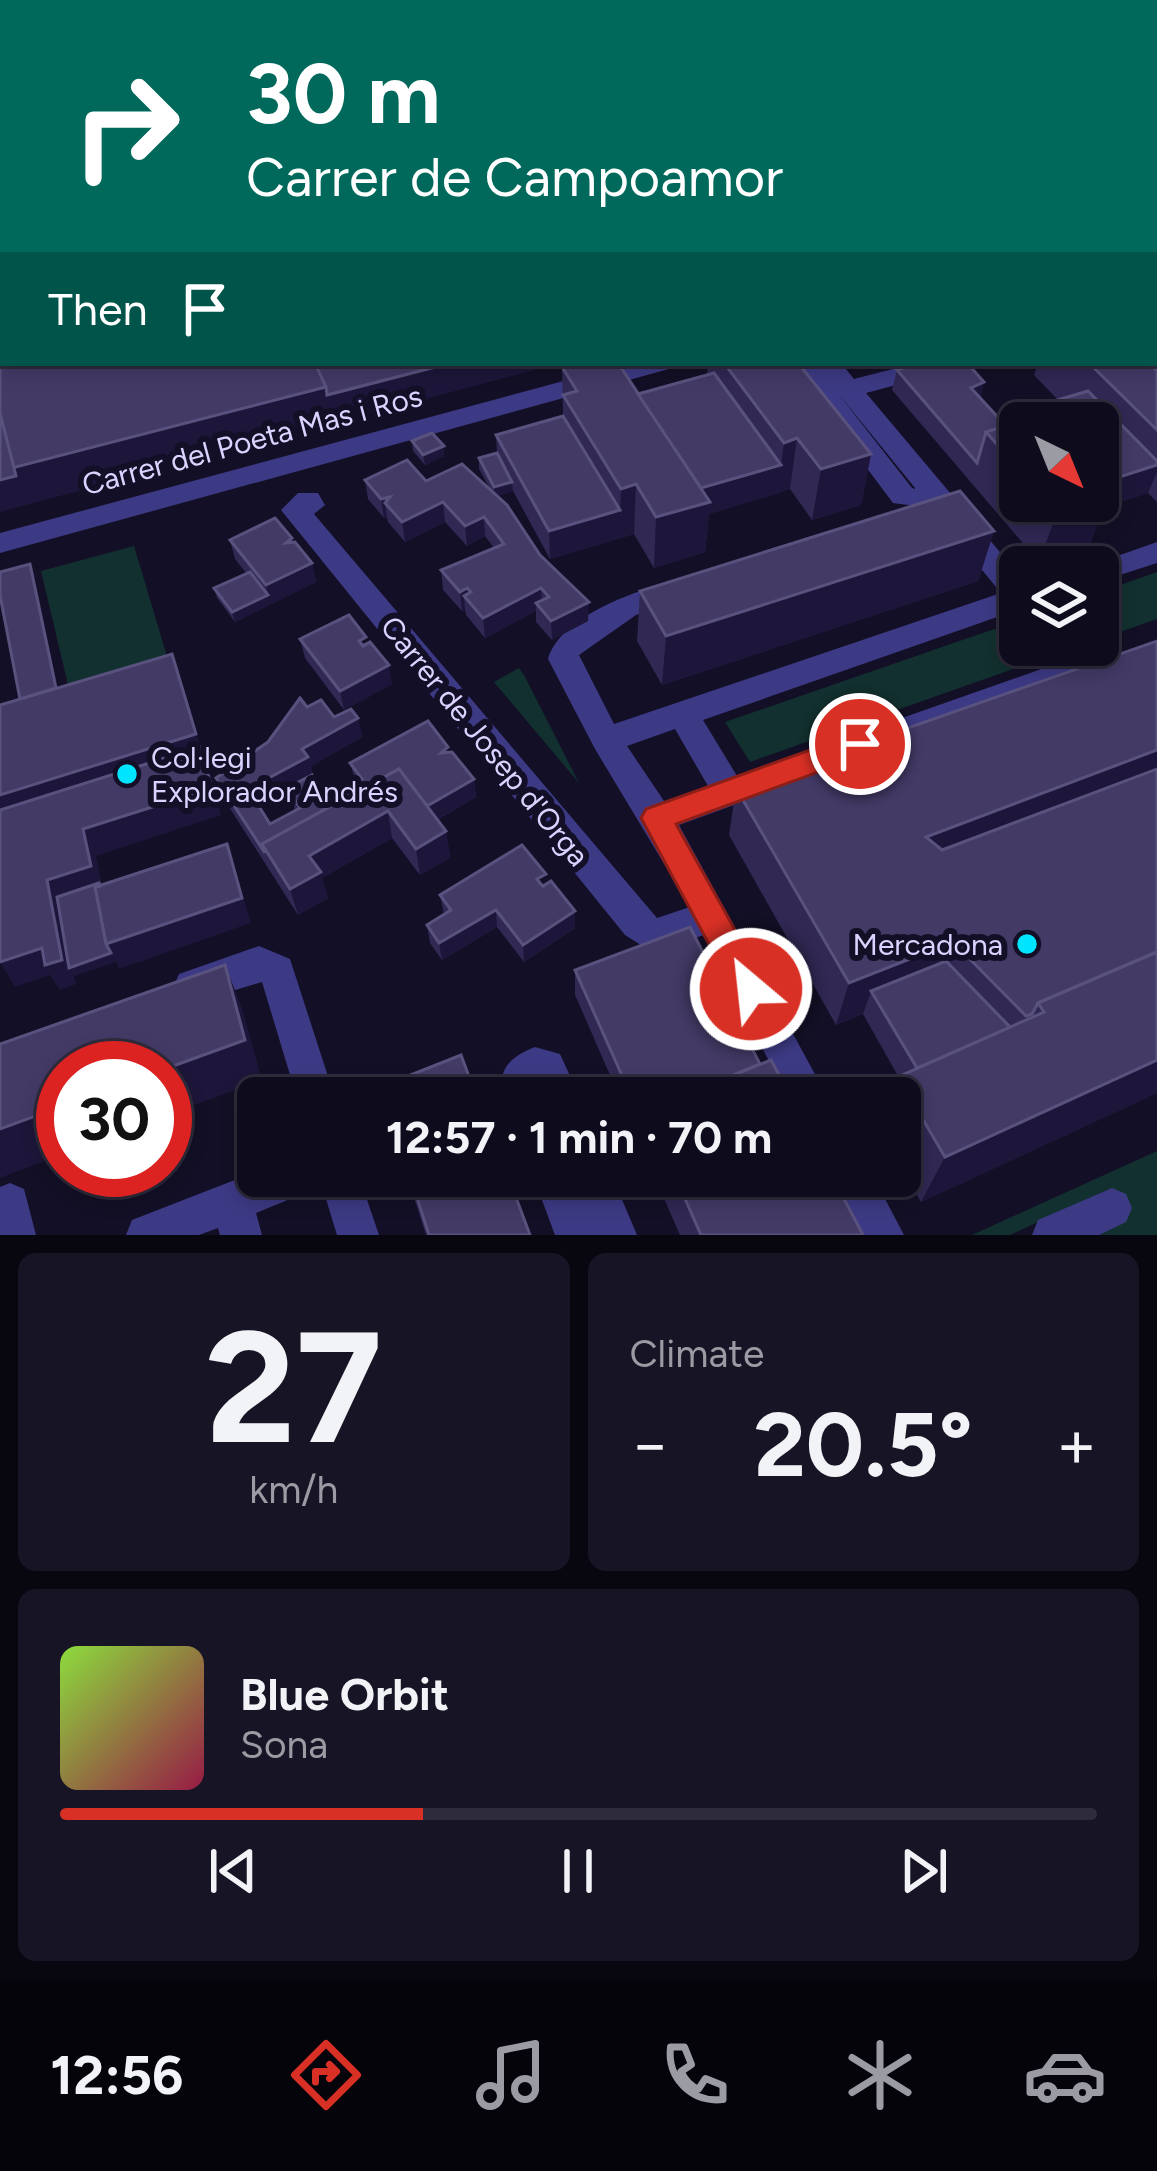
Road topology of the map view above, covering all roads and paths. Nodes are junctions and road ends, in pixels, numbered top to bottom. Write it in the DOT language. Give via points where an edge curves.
graph roads {
  1 [pos="649,366"];
  2 [pos="801,366"];
  3 [pos="830,366"];
  4 [pos="936,366"];
  5 [pos="850,389"];
  6 [pos="938,498"];
  7 [pos="308,500"];
  8 [pos="901,521"];
  9 [pos="0,542"];
  10 [pos="1157,552"];
  11 [pos="1119,565"];
  12 [pos="999,572"];
  13 [pos="703,582"];
  14 [pos="999,604"];
  15 [pos="1084,666"];
  16 [pos="683,714"];
  17 [pos="606,740"];
  18 [pos="728,790"];
  19 [pos="657,818"];
  20 [pos="712,916"];
  21 [pos="150,1000"];
  22 [pos="310,1077"];
  23 [pos="520,1077"];
  24 [pos="551,1077"];
  25 [pos="798,1077"];
  26 [pos="267,1197"];
  27 [pos="346,1197"];
  28 [pos="562,1197"];
  29 [pos="601,1197"];
  30 [pos="862,1197"];
  31 [pos="1112,1208"];
  32 [pos="236,1218"];
  33 [pos="147,1235"];
  34 [pos="358,1235"];
  35 [pos="576,1235"];
  36 [pos="616,1235"];
  37 [pos="883,1235"];
  38 [pos="1053,1235"];
  1 -- 9 [label="street, Carrer del Poeta Mas i Ros"];
  2 -- 6 [label="street" via="903,496"];
  3 -- 5 [label="street"];
  4 -- 5 [label="street"];
  5 -- 6 [label="street"];
  6 -- 8 [label="street"];
  6 -- 12 [label="street"];
  7 -- 20 [label="street, Carrer de Josep d'Orga" via="296,510 638,924 652,936"];
  10 -- 11 [label="street"];
  13 -- 17 [label="street" via="625,607 566,649 563,659"];
  14 -- 16 [label="street"];
  15 -- 18 [label="street"];
  16 -- 17 [label="street"];
  16 -- 18 [label="street"];
  17 -- 19 [label="street"];
  18 -- 19 [label="street"];
  19 -- 20 [label="street"];
  20 -- 25 [label="street"];
  21 -- 22 [label="street" via="259,963 277,971"];
  23 -- 24 [label="street" via="535,1065"];
  26 -- 32 [label="street"];
  27 -- 34 [label="street"];
  28 -- 35 [label="street"];
  29 -- 36 [label="street"];
  30 -- 37 [label="street"];
  31 -- 38 [label="street"];
  32 -- 33 [label="street"];
}
